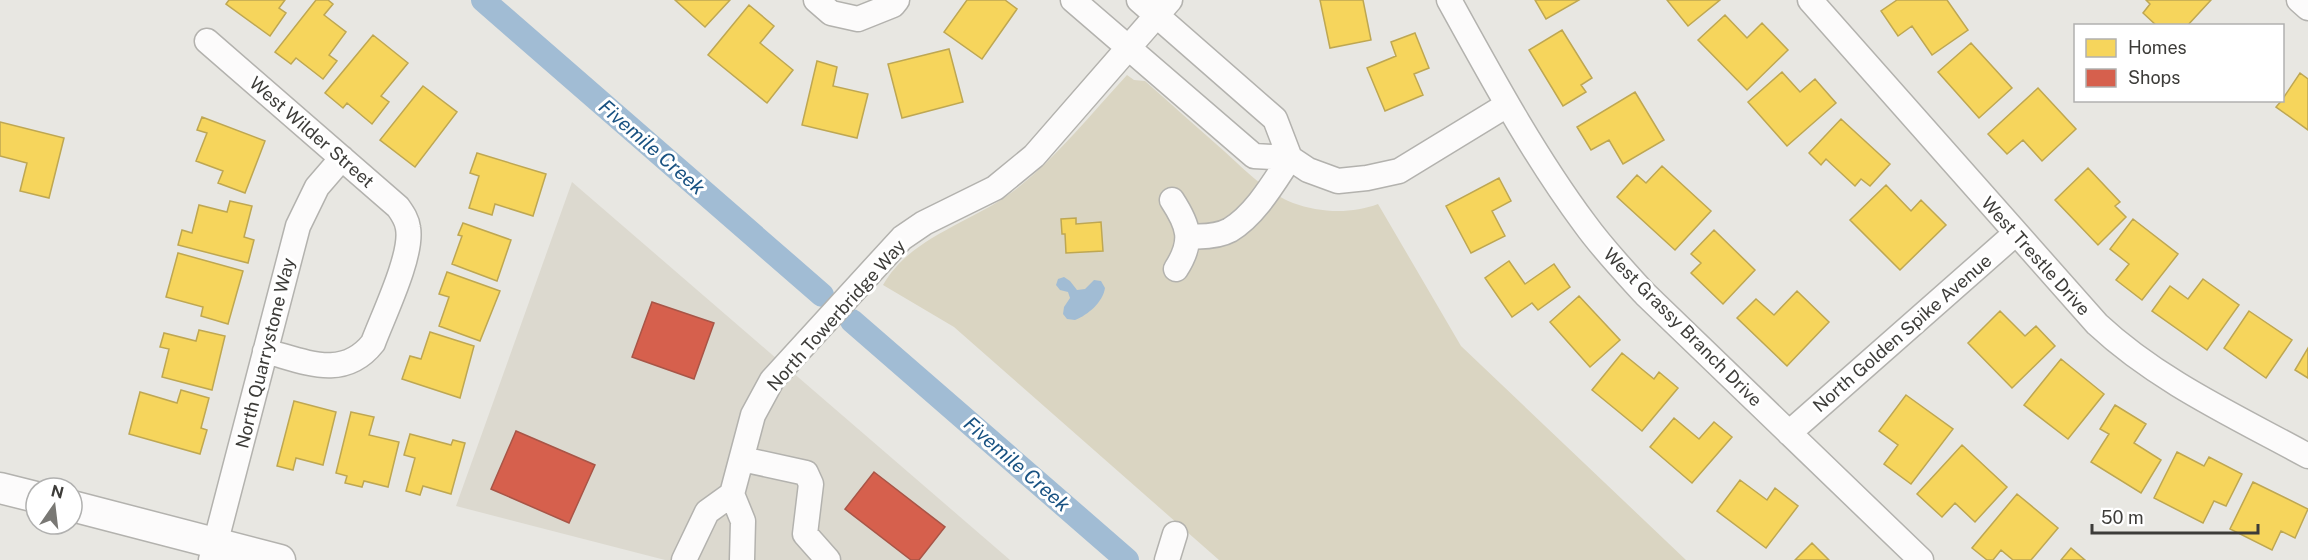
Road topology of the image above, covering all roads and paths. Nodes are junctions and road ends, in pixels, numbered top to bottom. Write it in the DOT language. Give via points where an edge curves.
graph roads {
  1 [pos="816,0"];
  2 [pos="897,0"];
  3 [pos="1074,0"];
  4 [pos="1449,0"];
  5 [pos="1810,0"];
  6 [pos="2299,0"];
  7 [pos="1156,5"];
  8 [pos="2308,9"];
  9 [pos="207,41"];
  10 [pos="1129,48"];
  11 [pos="1507,105"];
  12 [pos="342,158"];
  13 [pos="1290,158"];
  14 [pos="1172,200"];
  15 [pos="2016,233"];
  16 [pos="1188,236"];
  17 [pos="1176,269"];
  18 [pos="265,351"];
  19 [pos="1789,433"];
  20 [pos="2308,456"];
  21 [pos="742,459"];
  22 [pos="0,488"];
  23 [pos="24,494"];
  24 [pos="732,494"];
  25 [pos="84,510"];
  26 [pos="1176,534"];
  27 [pos="214,552"];
  28 [pos="280,560"];
  29 [pos="684,560"];
  30 [pos="742,560"];
  31 [pos="828,560"];
  32 [pos="1167,560"];
  33 [pos="1921,560"];
  1 -- 2 [label="street" via="831,13 858,19"];
  3 -- 10 [label="street"];
  4 -- 11 [label="street, West Grassy Branch Drive"];
  5 -- 15 [label="street, West Trestle Drive"];
  6 -- 8 [label="street"];
  7 -- 10 [label="street, North Towerbridge Way"];
  7 -- 13 [label="street" via="1275,119"];
  9 -- 12 [label="street, West Wilder Street"];
  10 -- 13 [label="street" via="1254,156"];
  10 -- 21 [label="street, North Towerbridge Way" via="1034,156 994,188 924,223 881,259 772,380 753,416"];
  11 -- 13 [label="street" via="1398,171 1338,181 1308,170"];
  11 -- 19 [label="street, West Grassy Branch Drive" via="1584,224 1609,255"];
  12 -- 18 [label="street, North Quarrystone Way" via="317,187 298,226"];
  12 -- 18 [label="street, West Wilder Street" via="398,207 408,228 406,254 373,343 366,352 342,366 328,367"];
  13 -- 16 [label="street" via="1253,210 1229,230 1205,237"];
  14 -- 16 [label="street" via="1184,218"];
  15 -- 19 [label="street, North Golden Spike Avenue"];
  15 -- 20 [label="street, West Trestle Drive" via="2097,324 2143,363"];
  16 -- 17 [label="street" via="1186,254"];
  18 -- 27 [label="street, North Quarrystone Way"];
  19 -- 33 [label="street, West Grassy Branch Drive"];
  21 -- 24 [label="street, North Towerbridge Way"];
  21 -- 31 [label="street" via="806,473 811,484 805,534"];
  22 -- 23 [label="main road"];
  24 -- 29 [label="street" via="707,512"];
  24 -- 30 [label="street" via="743,521"];
  25 -- 27 [label="main road"];
  26 -- 32 [label="street"];
  27 -- 28 [label="main road"];
}
